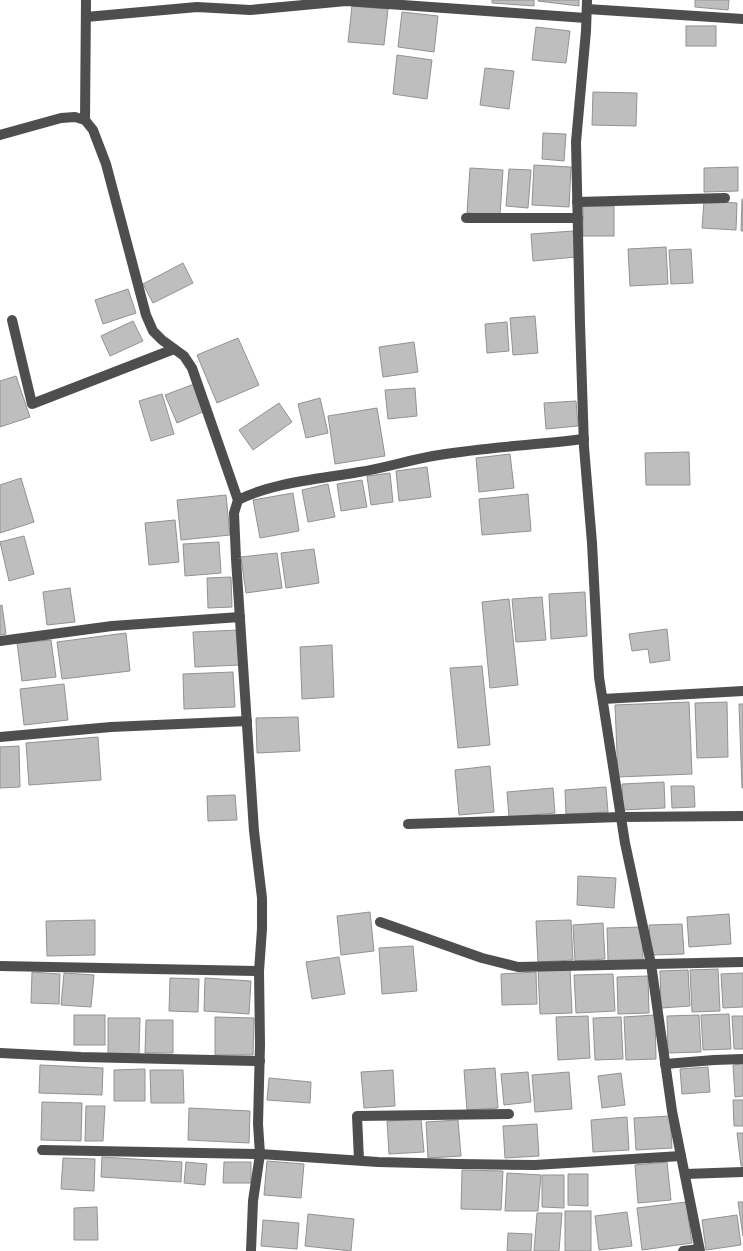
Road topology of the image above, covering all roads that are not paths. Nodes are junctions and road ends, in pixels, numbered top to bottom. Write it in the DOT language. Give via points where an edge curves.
graph roads {
  1 [pos="86,0"];
  2 [pos="587,9"];
  3 [pos="86,18"];
  4 [pos="743,19"];
  5 [pos="85,120"];
  6 [pos="0,135"];
  7 [pos="725,198"];
  8 [pos="577,202"];
  9 [pos="466,218"];
  10 [pos="578,218"];
  11 [pos="12,320"];
  12 [pos="174,349"];
  13 [pos="584,439"];
  14 [pos="238,500"];
  15 [pos="240,617"];
  16 [pos="0,641"];
  17 [pos="743,691"];
  18 [pos="603,699"];
  19 [pos="247,721"];
  20 [pos="0,737"];
  21 [pos="743,816"];
  22 [pos="621,817"];
  23 [pos="408,824"];
  24 [pos="380,922"];
  25 [pos="743,962"];
  26 [pos="651,964"];
  27 [pos="0,966"];
  28 [pos="260,971"];
  29 [pos="0,1053"];
  30 [pos="743,1059"];
  31 [pos="260,1060"];
  32 [pos="665,1064"];
  33 [pos="509,1114"];
  34 [pos="42,1150"];
  35 [pos="260,1154"];
  36 [pos="681,1156"];
  37 [pos="359,1160"];
  38 [pos="743,1172"];
  39 [pos="684,1174"];
  40 [pos="699,1250"];
  41 [pos="252,1251"];
  42 [pos="683,1251"];
  1 -- 3 [label="street"];
  2 -- 3 [label="street" via="346,1 250,10 197,6"];
  2 -- 4 [label="street"];
  2 -- 8 [label="street" via="576,142"];
  3 -- 5 [label="street"];
  5 -- 6 [label="street" via="75,117 61,118"];
  5 -- 12 [label="street" via="93,130 106,164 152,331"];
  7 -- 8 [label="street"];
  8 -- 10 [label="street"];
  9 -- 10 [label="street"];
  10 -- 13 [label="street"];
  11 -- 12 [label="street" via="32,404"];
  12 -- 14 [label="street" via="184,356 192,368"];
  13 -- 14 [label="street" via="438,455 368,471 285,485 253,493"];
  13 -- 18 [label="street" via="599,677"];
  14 -- 15 [label="street" via="234,513"];
  15 -- 16 [label="street" via="112,626"];
  15 -- 19 [label="street"];
  17 -- 18 [label="street"];
  18 -- 22 [label="street"];
  19 -- 20 [label="street" via="111,727"];
  19 -- 28 [label="street" via="254,831 262,898"];
  21 -- 22 [label="street"];
  22 -- 23 [label="street"];
  22 -- 26 [label="street"];
  24 -- 26 [label="street" via="482,958 518,967"];
  25 -- 26 [label="street"];
  26 -- 32 [label="street"];
  27 -- 28 [label="street"];
  28 -- 31 [label="street"];
  29 -- 31 [label="street"];
  30 -- 32 [label="street"];
  31 -- 35 [label="street"];
  32 -- 36 [label="street"];
  33 -- 37 [label="street" via="357,1116"];
  34 -- 35 [label="street"];
  35 -- 37 [label="street"];
  35 -- 41 [label="street" via="253,1201"];
  36 -- 37 [label="street" via="535,1165"];
  36 -- 39 [label="street"];
  38 -- 39 [label="street"];
  39 -- 40 [label="street"];
  40 -- 42 [label="street"];
}
